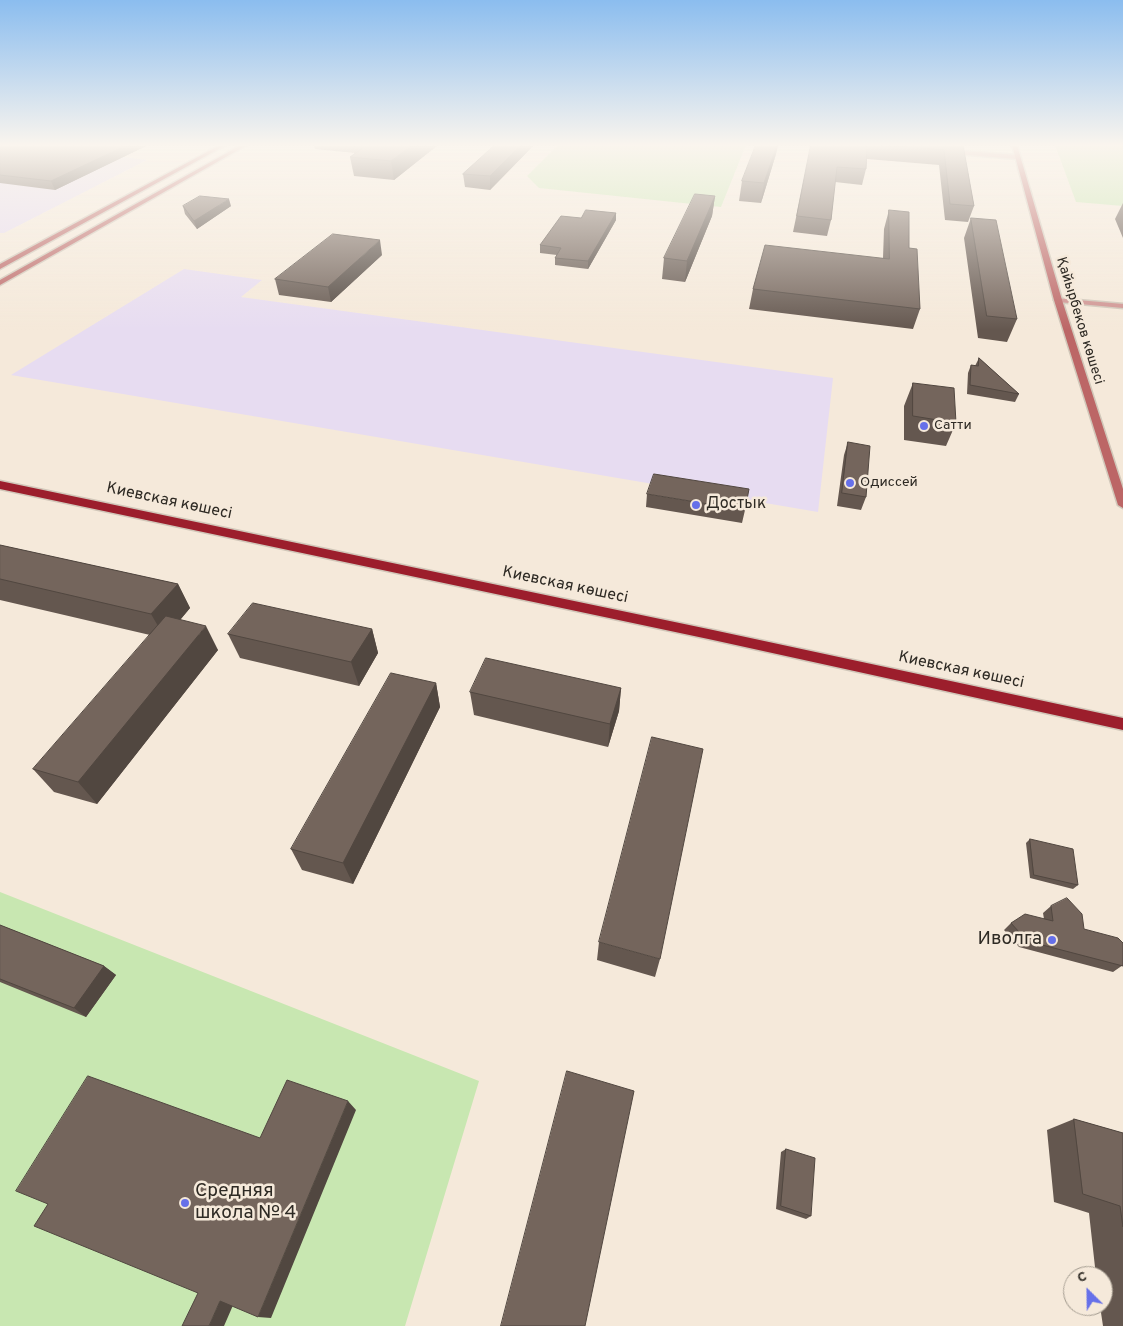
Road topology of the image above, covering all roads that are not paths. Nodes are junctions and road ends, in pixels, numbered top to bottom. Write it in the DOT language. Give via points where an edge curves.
graph roads {
  1 [pos="109,207"];
  2 [pos="134,207"];
  3 [pos="1031,207"];
  4 [pos="0,267"];
  5 [pos="0,283"];
  6 [pos="1058,300"];
  7 [pos="1123,306"];
  8 [pos="0,485"];
  9 [pos="1123,505"];
  10 [pos="1123,724"];
  1 -- 4 [label="street"];
  2 -- 5 [label="street"];
  3 -- 6 [label="street, Қайырбеков көшесі"];
  6 -- 7 [label="street"];
  6 -- 9 [label="street, Қайырбеков көшесі"];
  8 -- 10 [label="highway, Киевская көшесі"];
}
